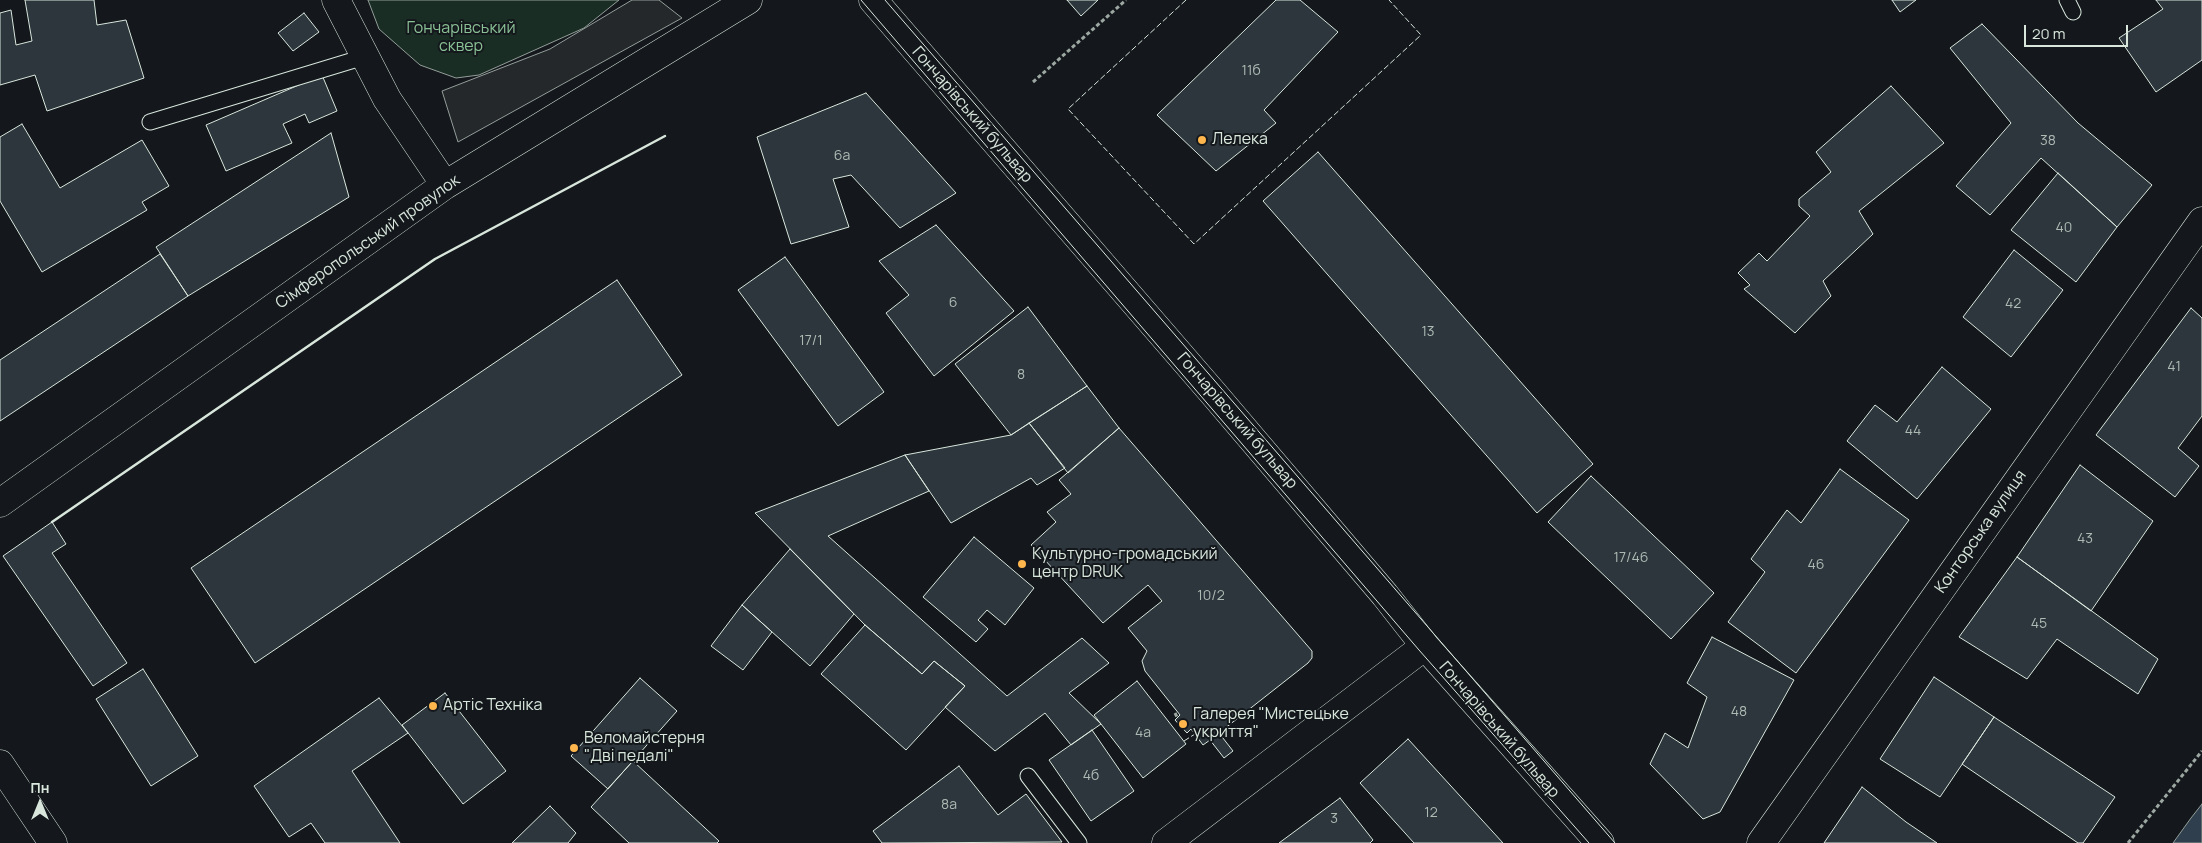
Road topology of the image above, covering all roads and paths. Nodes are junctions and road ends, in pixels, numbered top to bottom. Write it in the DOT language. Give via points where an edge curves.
graph roads {
  1 [pos="336,0"];
  2 [pos="748,0"];
  3 [pos="873,0"];
  4 [pos="1126,0"];
  5 [pos="364,57"];
  6 [pos="1033,82"];
  7 [pos="150,122"];
  8 [pos="445,186"];
  9 [pos="2202,221"];
  10 [pos="0,503"];
  11 [pos="1425,646"];
  12 [pos="1174,713"];
  13 [pos="1178,717"];
  14 [pos="2202,751"];
  15 [pos="0,764"];
  16 [pos="1028,776"];
  17 [pos="54,843"];
  18 [pos="1079,843"];
  19 [pos="1166,843"];
  20 [pos="1600,843"];
  21 [pos="1761,843"];
  22 [pos="2128,843"];
  1 -- 5 [label="street"];
  2 -- 8 [label="street, Сімферопольський провулок"];
  3 -- 11 [label="street, Гончарівський бульвар" via="1213,393"];
  4 -- 6 [label="path"];
  5 -- 7 [label="lane"];
  5 -- 8 [label="street" via="387,99"];
  8 -- 10 [label="street, Сімферопольський провулок"];
  9 -- 21 [label="street, Конторська вулиця"];
  11 -- 19 [label="street"];
  11 -- 20 [label="street, Гончарівський бульвар"];
  12 -- 13 [label="path"];
  14 -- 22 [label="path"];
  15 -- 17 [label="street"];
  16 -- 18 [label="lane"];
}
